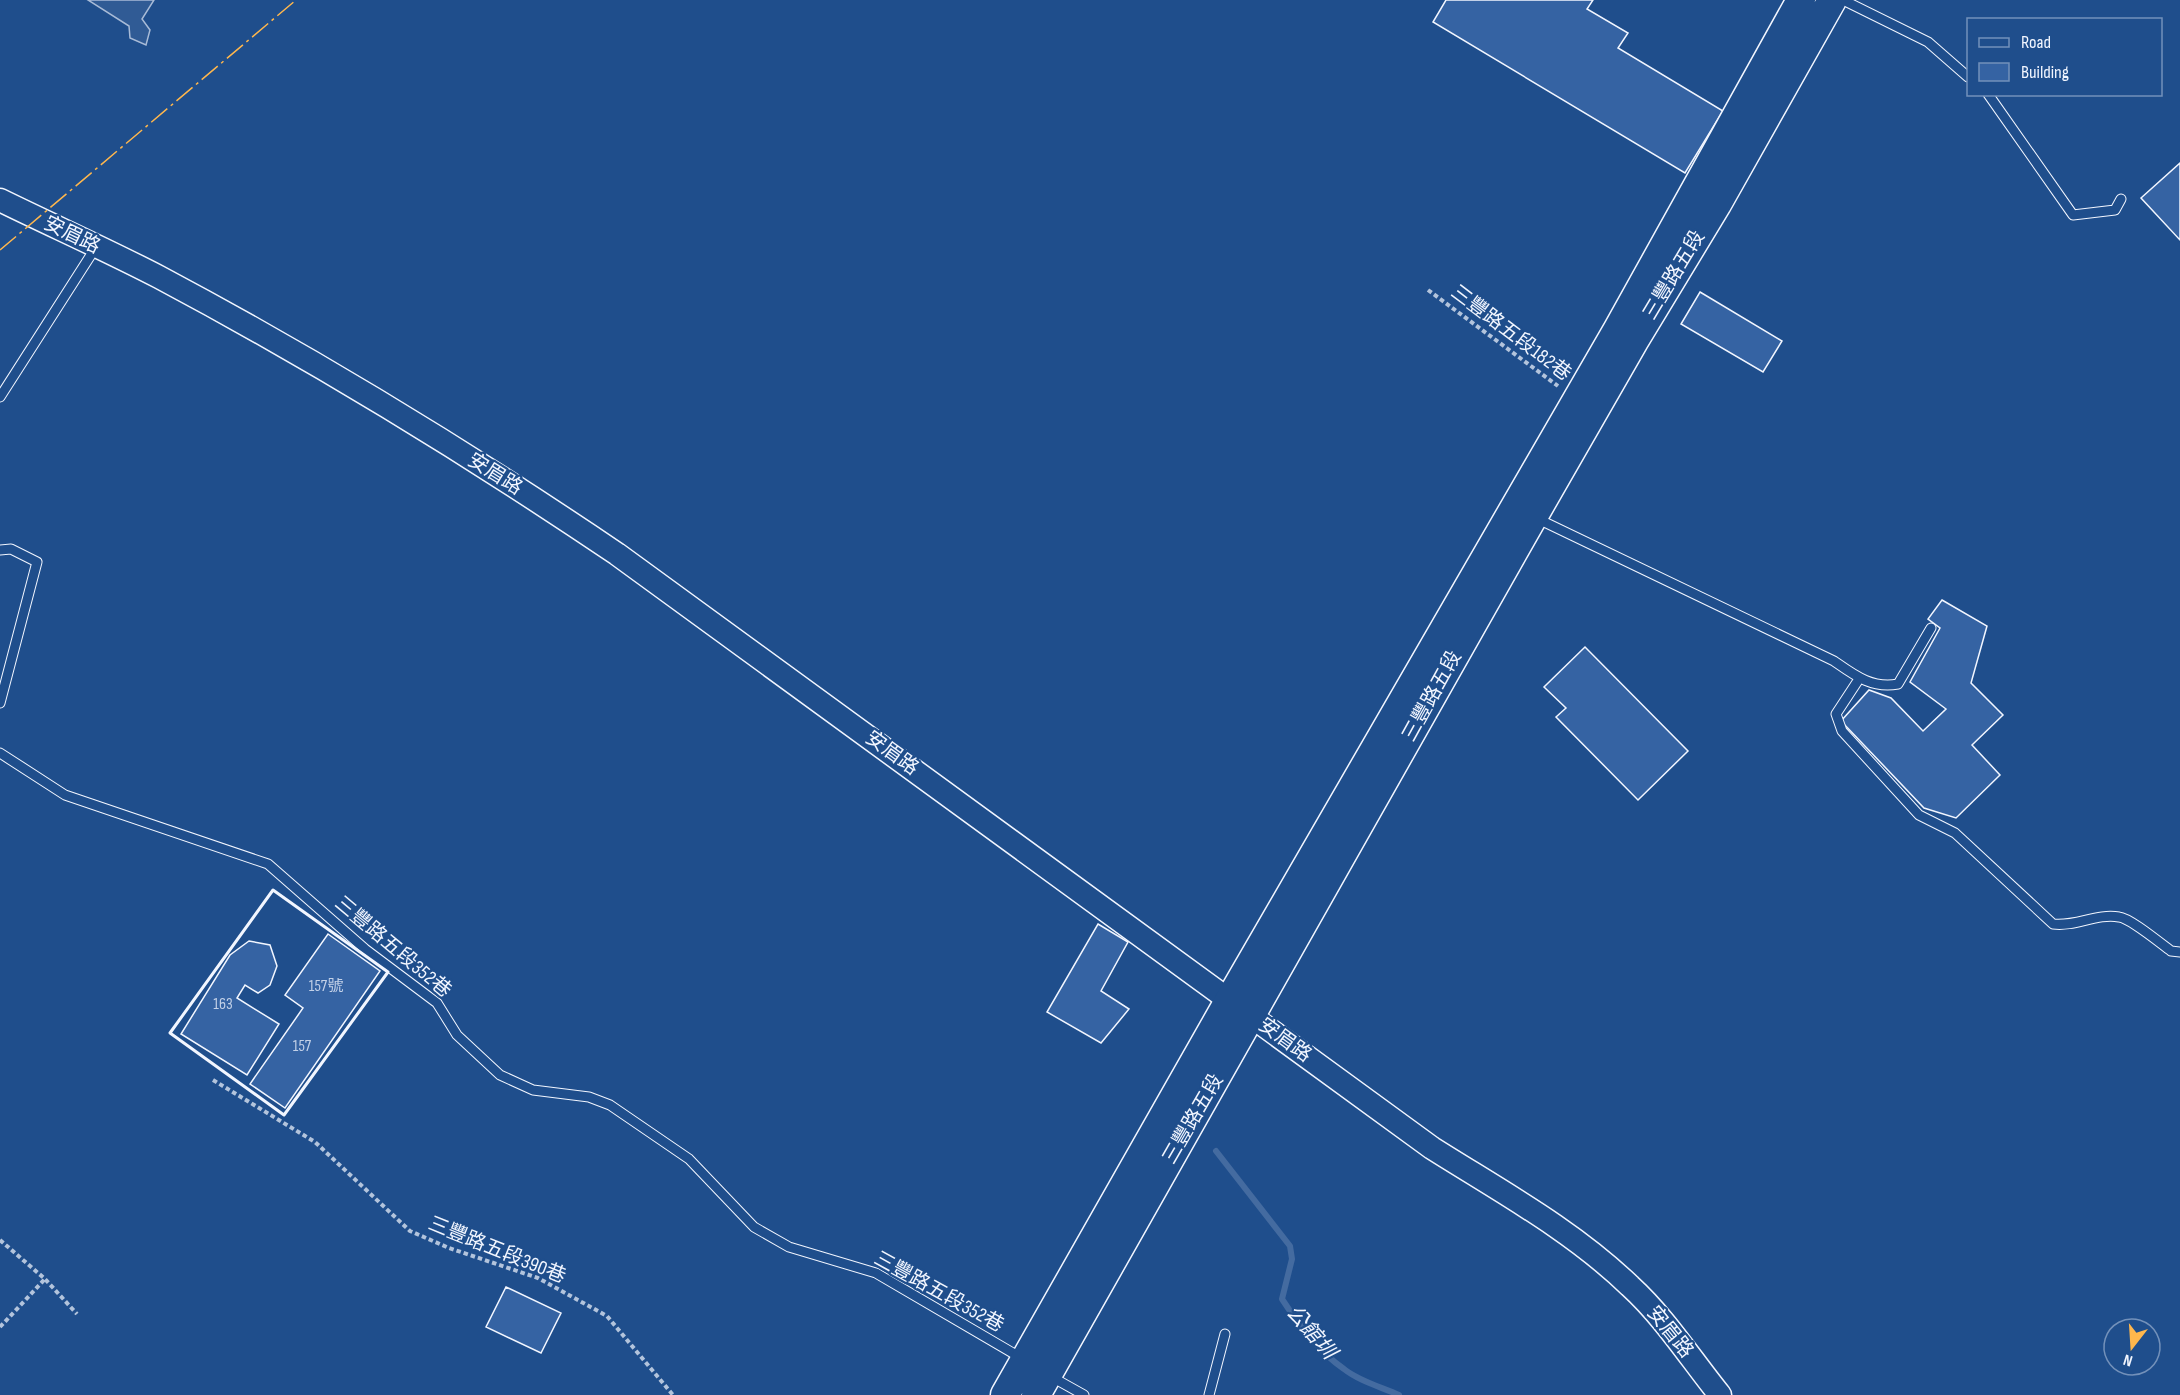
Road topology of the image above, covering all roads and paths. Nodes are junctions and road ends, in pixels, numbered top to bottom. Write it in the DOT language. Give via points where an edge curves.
graph roads {
  1 [pos="1801,0"];
  2 [pos="1832,0"];
  3 [pos="1843,0"];
  4 [pos="1967,76"];
  5 [pos="1989,96"];
  6 [pos="2121,199"];
  7 [pos="0,200"];
  8 [pos="96,247"];
  9 [pos="1428,290"];
  10 [pos="0,397"];
  11 [pos="1577,400"];
  12 [pos="1525,511"];
  13 [pos="0,550"];
  14 [pos="1931,628"];
  15 [pos="1858,679"];
  16 [pos="0,703"];
  17 [pos="0,753"];
  18 [pos="2180,952"];
  19 [pos="1240,1008"];
  20 [pos="213,1080"];
  21 [pos="0,1240"];
  22 [pos="45,1279"];
  23 [pos="77,1314"];
  24 [pos="0,1328"];
  25 [pos="1226,1334"];
  26 [pos="1036,1373"];
  27 [pos="674,1395"];
  28 [pos="1005,1395"];
  29 [pos="1084,1395"];
  30 [pos="1209,1395"];
  31 [pos="1720,1395"];
  1 -- 11 [label="main road, 三豐路五段"];
  2 -- 12 [label="main road, 三豐路五段" via="1717,204"];
  3 -- 4 [label="lane" via="1928,42"];
  5 -- 6 [label="lane" via="2073,215 2115,210"];
  7 -- 8 [label="street, 安眉路"];
  8 -- 10 [label="lane"];
  8 -- 19 [label="street, 安眉路" via="178,288 354,387 546,506"];
  9 -- 11 [label="path, 三豐路五段182巷"];
  11 -- 12 [label="main road, 三豐路五段"];
  12 -- 15 [label="lane" via="1834,661"];
  12 -- 19 [label="main road, 三豐路五段"];
  13 -- 16 [label="lane" via="11,549 37,562"];
  14 -- 15 [label="lane" via="1898,684 1885,687"];
  15 -- 18 [label="lane" via="1836,714 1842,731 1919,814 1955,833 2053,924 2122,917 2171,951"];
  17 -- 26 [label="lane, 三豐路五段352巷" via="65,795 268,864 365,949 437,1003 457,1035 500,1075 534,1090 589,1096 610,1105 689,1159 754,1227 789,1247 876,1273"];
  19 -- 26 [label="main road, 三豐路五段"];
  19 -- 31 [label="street, 安眉路" via="1432,1148 1563,1230 1660,1317"];
  20 -- 27 [label="path, 三豐路五段390巷" via="315,1142 410,1232 538,1278 607,1316"];
  21 -- 22 [label="path"];
  22 -- 23 [label="path"];
  22 -- 24 [label="path"];
  25 -- 30 [label="lane"];
  26 -- 28 [label="main road, 三豐路五段"];
  26 -- 29 [label="lane, 三豐路五段352巷"];
}
